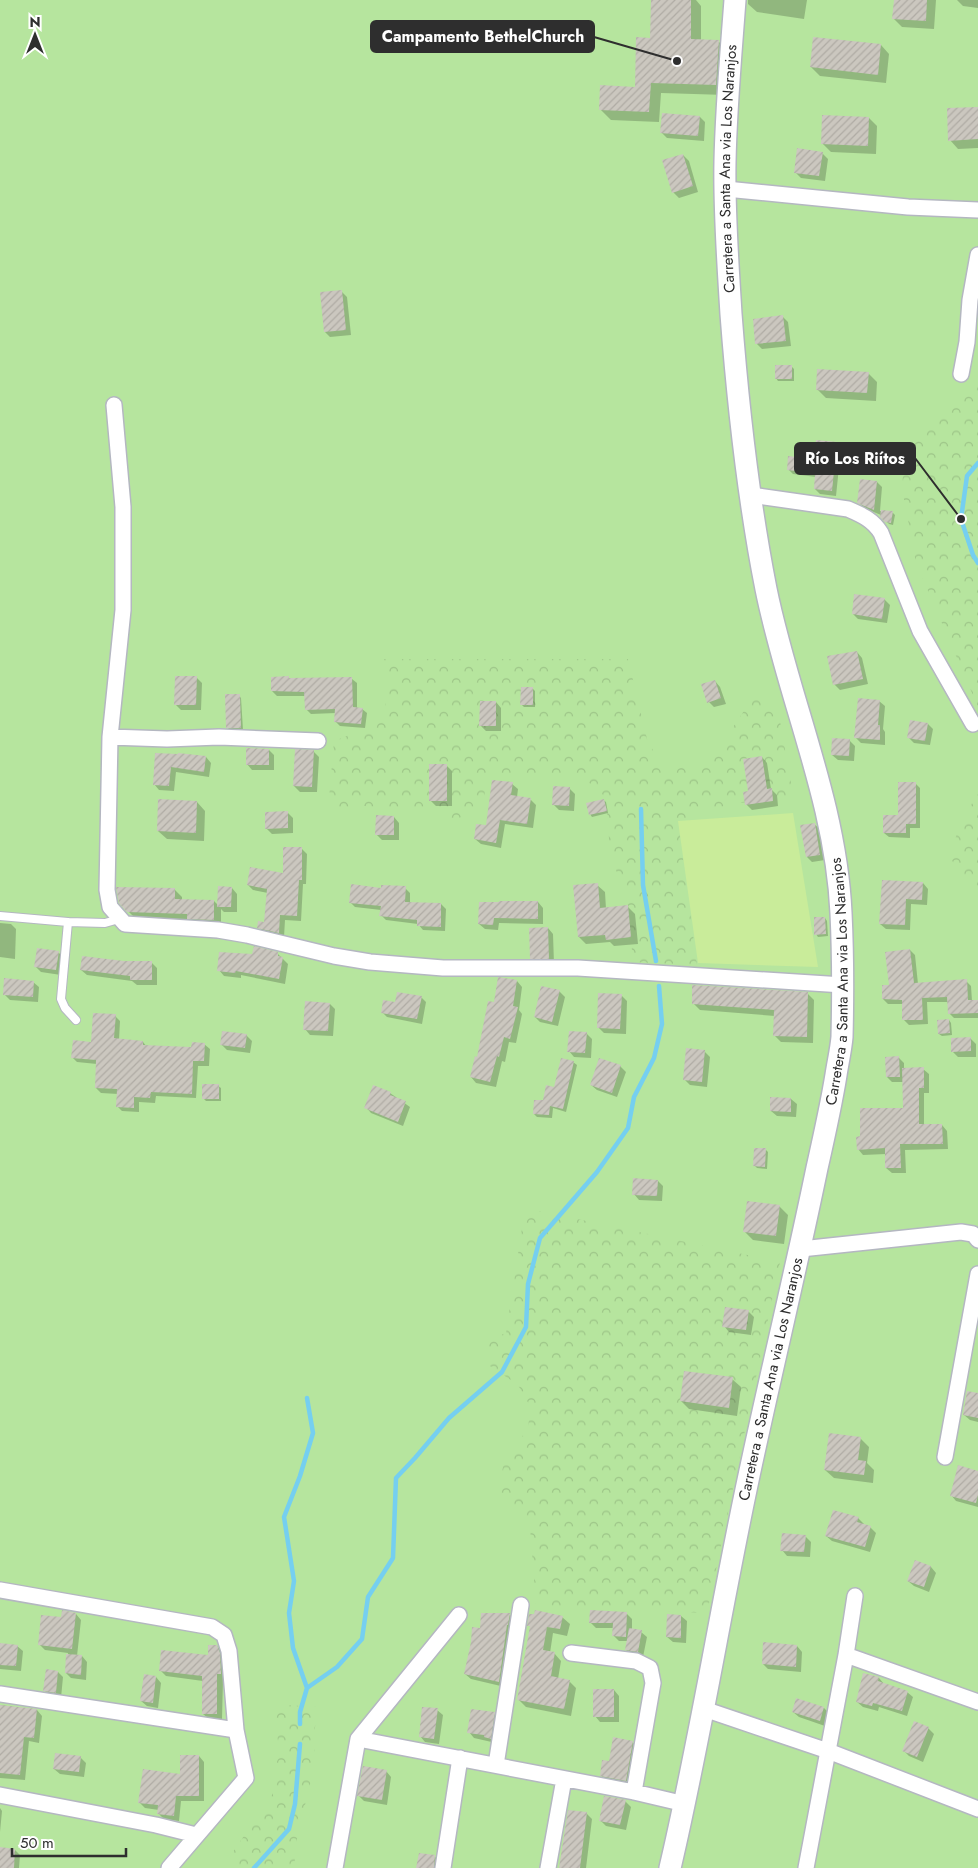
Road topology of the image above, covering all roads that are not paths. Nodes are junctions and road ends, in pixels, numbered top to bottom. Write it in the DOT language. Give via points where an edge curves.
graph roads {
  1 [pos="735,0"];
  2 [pos="726,189"];
  3 [pos="978,210"];
  4 [pos="978,255"];
  5 [pos="961,374"];
  6 [pos="114,405"];
  7 [pos="751,495"];
  8 [pos="973,724"];
  9 [pos="110,737"];
  10 [pos="318,741"];
  11 [pos="0,916"];
  12 [pos="120,919"];
  13 [pos="68,922"];
  14 [pos="843,986"];
  15 [pos="76,1020"];
  16 [pos="978,1240"];
  17 [pos="801,1249"];
  18 [pos="978,1274"];
  19 [pos="945,1458"];
  20 [pos="0,1590"];
  21 [pos="855,1596"];
  22 [pos="521,1605"];
  23 [pos="458,1615"];
  24 [pos="572,1653"];
  25 [pos="846,1655"];
  26 [pos="0,1694"];
  27 [pos="978,1702"];
  28 [pos="704,1709"];
  29 [pos="236,1730"];
  30 [pos="358,1739"];
  31 [pos="828,1751"];
  32 [pos="460,1758"];
  33 [pos="496,1765"];
  34 [pos="564,1779"];
  35 [pos="634,1792"];
  36 [pos="0,1796"];
  37 [pos="685,1804"];
  38 [pos="978,1809"];
  39 [pos="196,1835"];
  40 [pos="811,1866"];
  41 [pos="169,1868"];
  42 [pos="334,1868"];
  43 [pos="443,1868"];
  44 [pos="548,1868"];
  45 [pos="670,1868"];
  1 -- 2 [label="main road, Carretera a Santa Ana via Los Naranjos"];
  2 -- 3 [label="street" via="908,207"];
  2 -- 7 [label="main road, Carretera a Santa Ana via Los Naranjos" via="734,351"];
  4 -- 5 [label="street"];
  6 -- 9 [label="street" via="123,507 123,610"];
  7 -- 8 [label="street" via="848,509 875,523 920,631"];
  7 -- 14 [label="main road, Carretera a Santa Ana via Los Naranjos" via="766,589 825,800 841,906"];
  9 -- 10 [label="street"];
  9 -- 12 [label="street" via="106,890 110,907"];
  11 -- 13 [label="lane"];
  12 -- 13 [label="lane" via="105,923"];
  12 -- 14 [label="street" via="125,924 218,930 370,962 443,968 578,968"];
  13 -- 15 [label="lane" via="61,999"];
  14 -- 17 [label="main road, Carretera a Santa Ana via Los Naranjos" via="842,1039 833,1096"];
  16 -- 17 [label="street" via="973,1234 961,1232"];
  17 -- 28 [label="main road, Carretera a Santa Ana via Los Naranjos" via="752,1457"];
  18 -- 19 [label="street"];
  20 -- 29 [label="street" via="212,1627 224,1635 229,1651"];
  21 -- 25 [label="street"];
  22 -- 33 [label="street"];
  23 -- 30 [label="street"];
  24 -- 35 [label="street" via="636,1662 650,1668 653,1683"];
  25 -- 27 [label="street"];
  25 -- 31 [label="street"];
  26 -- 29 [label="street"];
  28 -- 31 [label="street"];
  28 -- 37 [label="main road, Carretera a Santa Ana via Los Naranjos"];
  29 -- 39 [label="street" via="246,1778"];
  30 -- 32 [label="street"];
  30 -- 42 [label="street"];
  31 -- 38 [label="street"];
  31 -- 40 [label="street"];
  32 -- 33 [label="street"];
  32 -- 43 [label="street"];
  33 -- 34 [label="street"];
  34 -- 35 [label="street"];
  34 -- 44 [label="street"];
  35 -- 37 [label="street"];
  36 -- 39 [label="street"];
  37 -- 45 [label="main road, Carretera a Santa Ana via Los Naranjos"];
  39 -- 41 [label="street"];
}
